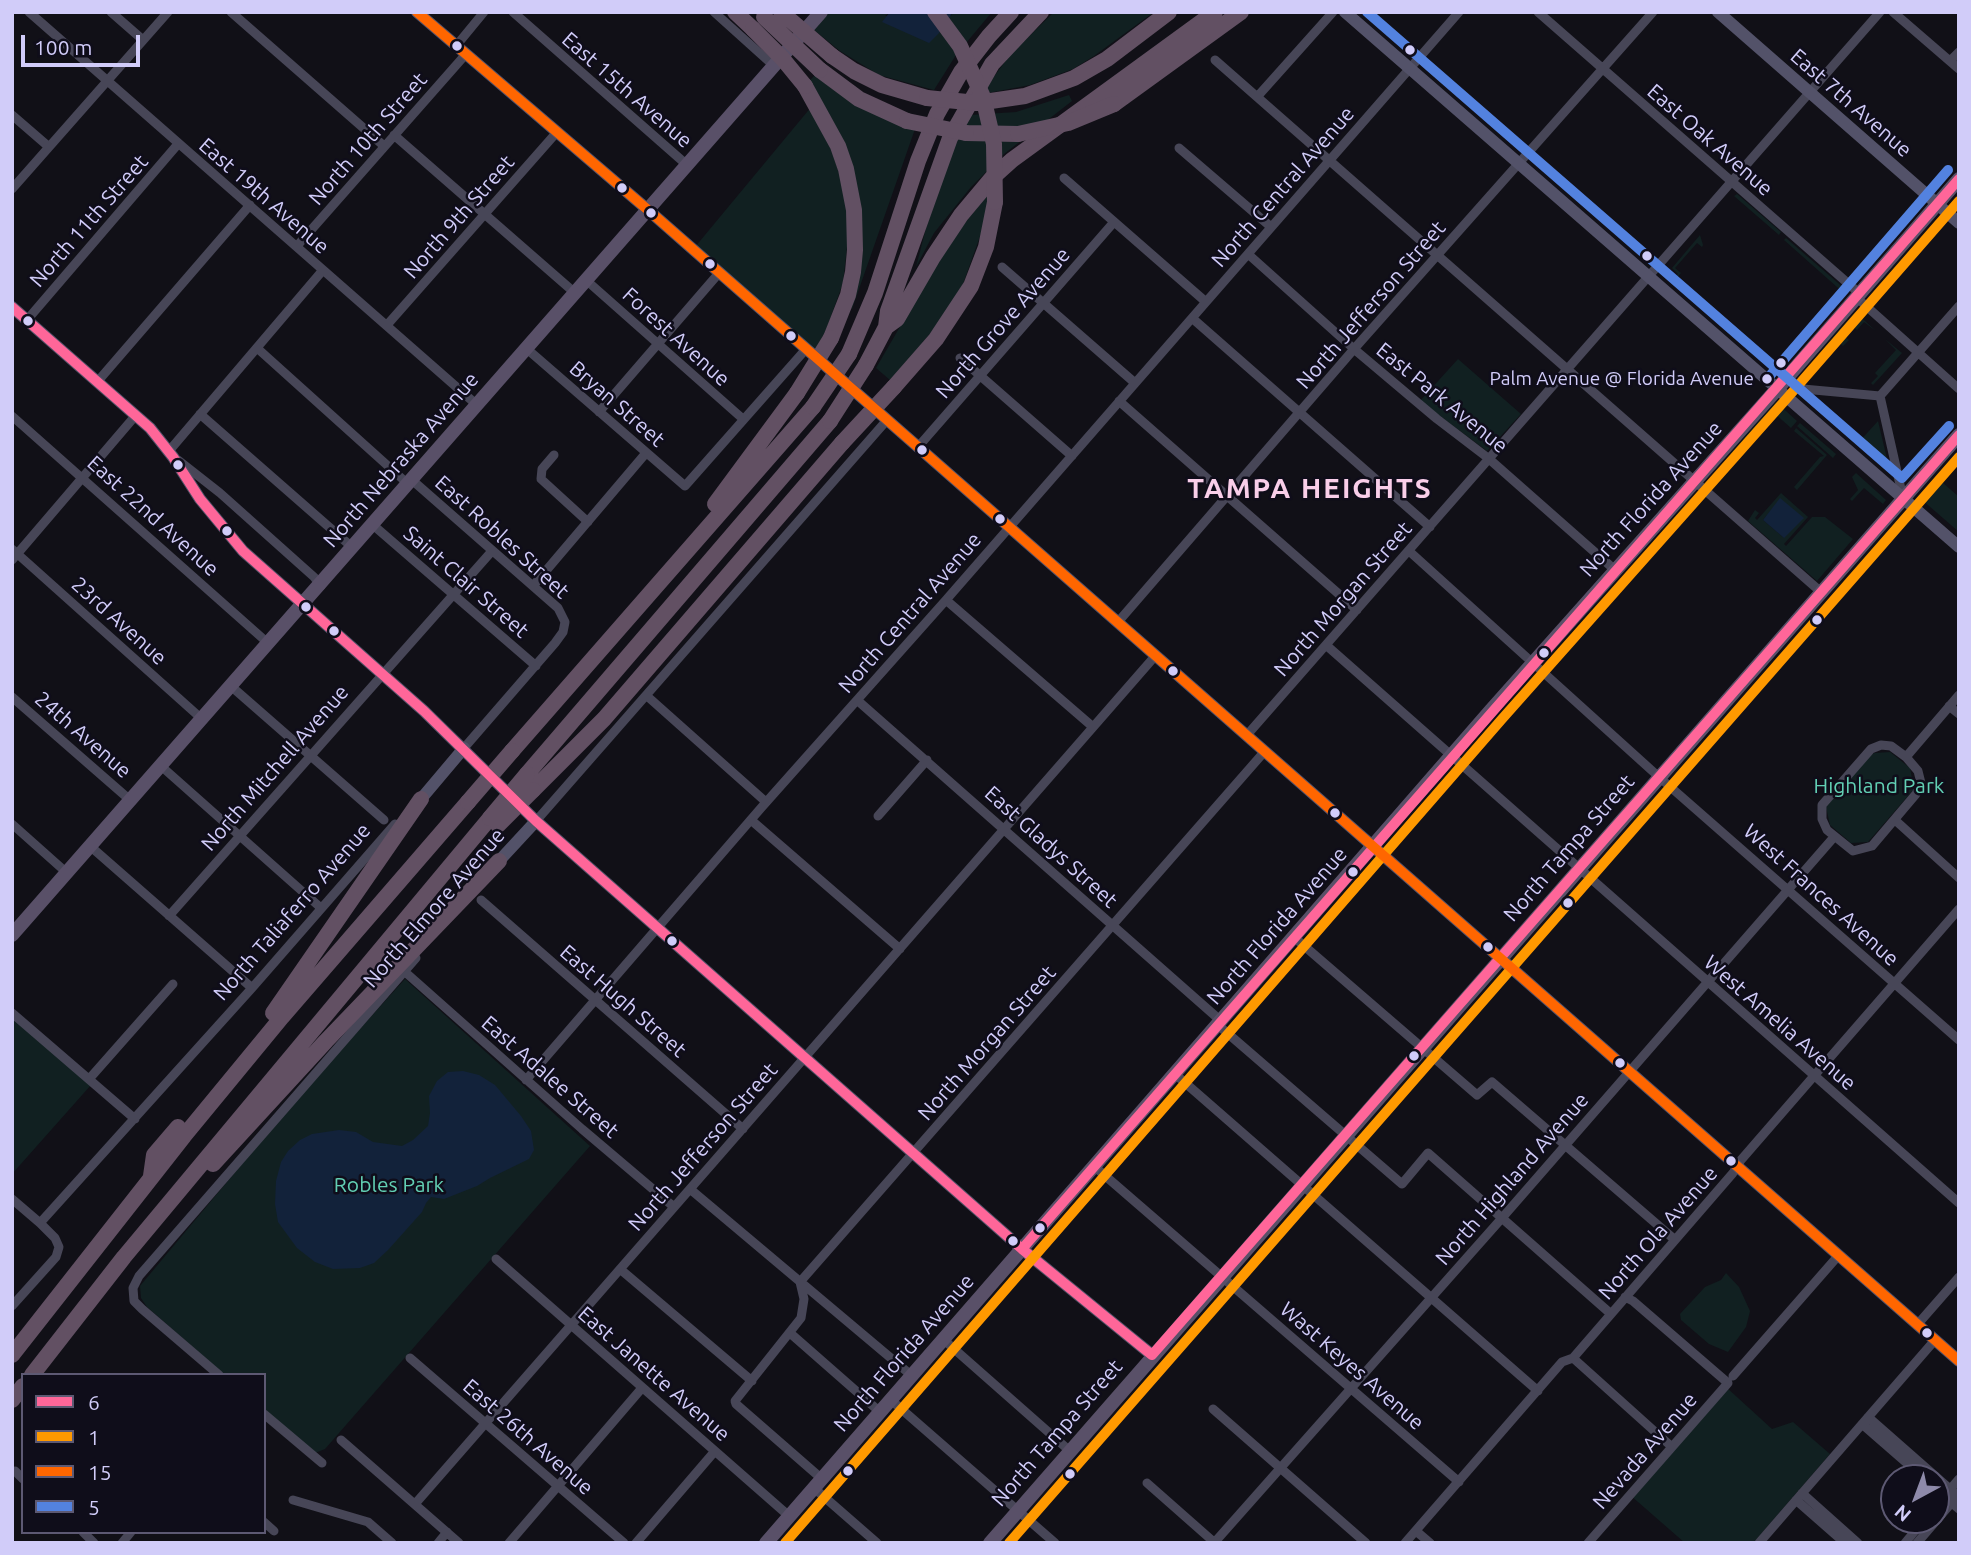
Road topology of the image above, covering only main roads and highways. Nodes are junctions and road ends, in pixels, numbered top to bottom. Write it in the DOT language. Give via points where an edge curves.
graph roads {
  1 [pos="735,12"];
  2 [pos="781,12"];
  3 [pos="821,12"];
  4 [pos="935,12"];
  5 [pos="1011,12"];
  6 [pos="1041,12"];
  7 [pos="1169,12"];
  8 [pos="1215,12"];
  9 [pos="1241,12"];
  10 [pos="759,19"];
  11 [pos="1959,179"];
  12 [pos="886,327"];
  13 [pos="1959,435"];
  14 [pos="684,554"];
  15 [pos="421,799"];
  16 [pos="494,821"];
  17 [pos="499,861"];
  18 [pos="12,935"];
  19 [pos="151,1177"];
  20 [pos="124,1257"];
  21 [pos="12,1355"];
  22 [pos="34,1373"];
  23 [pos="766,1543"];
  24 [pos="990,1543"];
  1 -- 10 [label="highway"];
  2 -- 7 [label="highway, bridge" via="832,56 882,85 927,98 977,103 1025,96 1074,78"];
  3 -- 18 [label="main road, North Nebraska Avenue"];
  4 -- 16 [label="highway, bridge" via="960,46 984,97 994,144 995,202 986,247 961,304 936,339 604,719 533,790"];
  5 -- 14 [label="highway, bridge" via="961,72 926,136 879,282 849,354 813,407"];
  6 -- 12 [label="highway" via="992,64 950,138"];
  8 -- 12 [label="highway" via="992,178 961,215 897,319"];
  9 -- 10 [label="highway, bridge" via="1114,104 1083,118 1018,134 966,133 907,121 859,99"];
  10 -- 14 [label="highway, bridge" via="782,58 806,86 838,146 854,210 853,272 831,338"];
  11 -- 23 [label="main road, North Florida Avenue"];
  12 -- 16 [label="highway, bridge" via="830,421 527,774"];
  13 -- 24 [label="main road, North Tampa Street"];
  14 -- 19 [label="highway, bridge" via="282,1017"];
  15 -- 19 [label="highway" via="282,1001 154,1155"];
  16 -- 20 [label="highway" via="441,876"];
  17 -- 20 [label="highway"];
  19 -- 21 [label="highway"];
  20 -- 22 [label="highway"];
}
